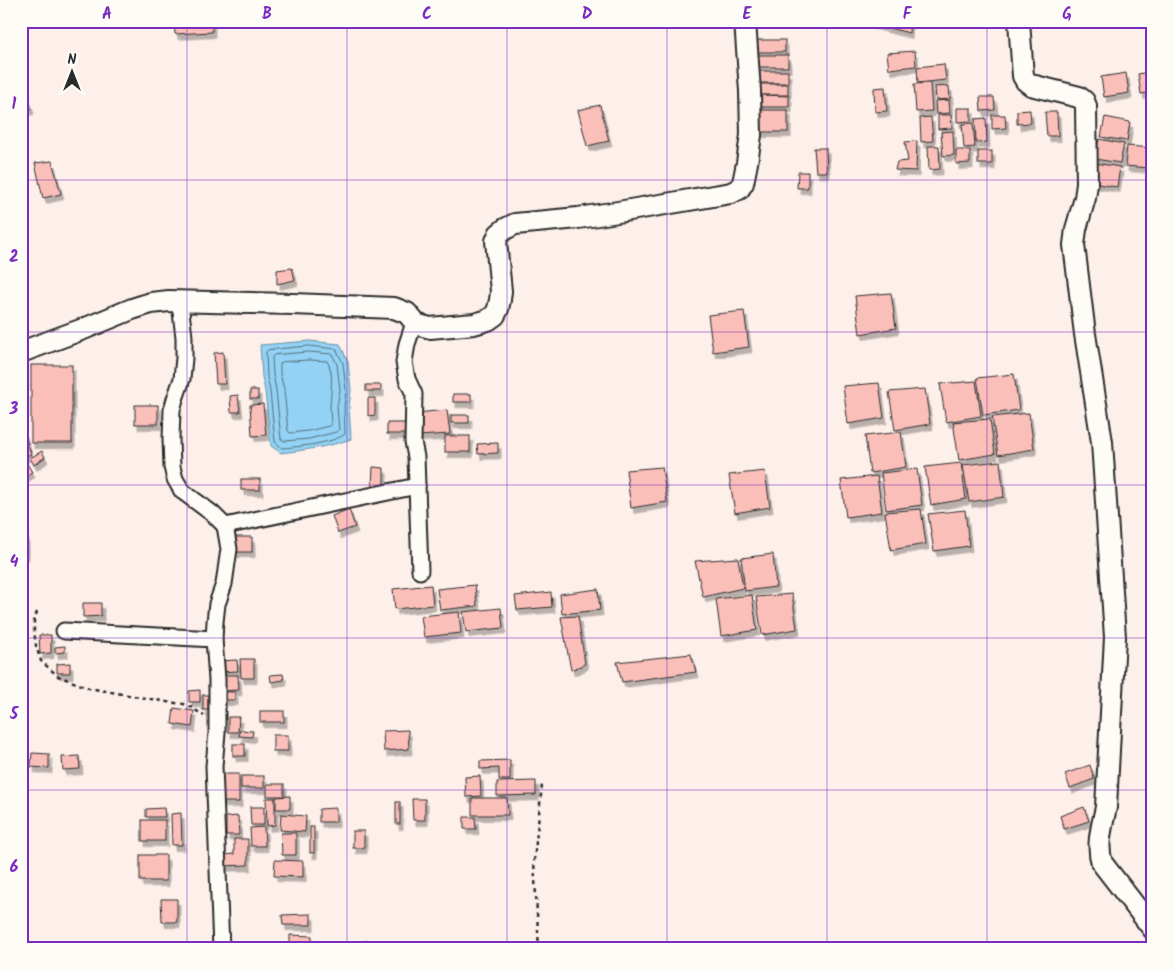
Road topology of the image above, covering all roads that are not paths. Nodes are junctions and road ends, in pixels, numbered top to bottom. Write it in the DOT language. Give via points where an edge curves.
graph roads {
  1 [pos="744,21"];
  2 [pos="1019,21"];
  3 [pos="178,302"];
  4 [pos="416,324"];
  5 [pos="21,352"];
  6 [pos="417,486"];
  7 [pos="225,526"];
  8 [pos="420,571"];
  9 [pos="64,631"];
  10 [pos="214,639"];
  11 [pos="1153,929"];
  12 [pos="222,949"];
  1 -- 4 [label="street" via="751,135 748,163 739,189 627,211 510,226 496,241 501,291 495,315 474,324 430,328"];
  2 -- 11 [label="street" via="1026,81 1078,97 1086,106 1087,184 1074,246 1102,442 1115,637 1106,807 1100,830 1099,854 1102,864"];
  3 -- 4 [label="street" via="394,308 407,313"];
  3 -- 5 [label="street" via="151,303 132,309"];
  3 -- 7 [label="street" via="184,358 182,379 172,410 172,467 182,491"];
  4 -- 6 [label="street" via="407,344 404,362 414,394 413,442"];
  6 -- 7 [label="street"];
  6 -- 8 [label="street"];
  7 -- 10 [label="street" via="229,549 224,584 217,604"];
  9 -- 10 [label="street"];
  10 -- 12 [label="street" via="218,680 218,734 214,766"];
}
